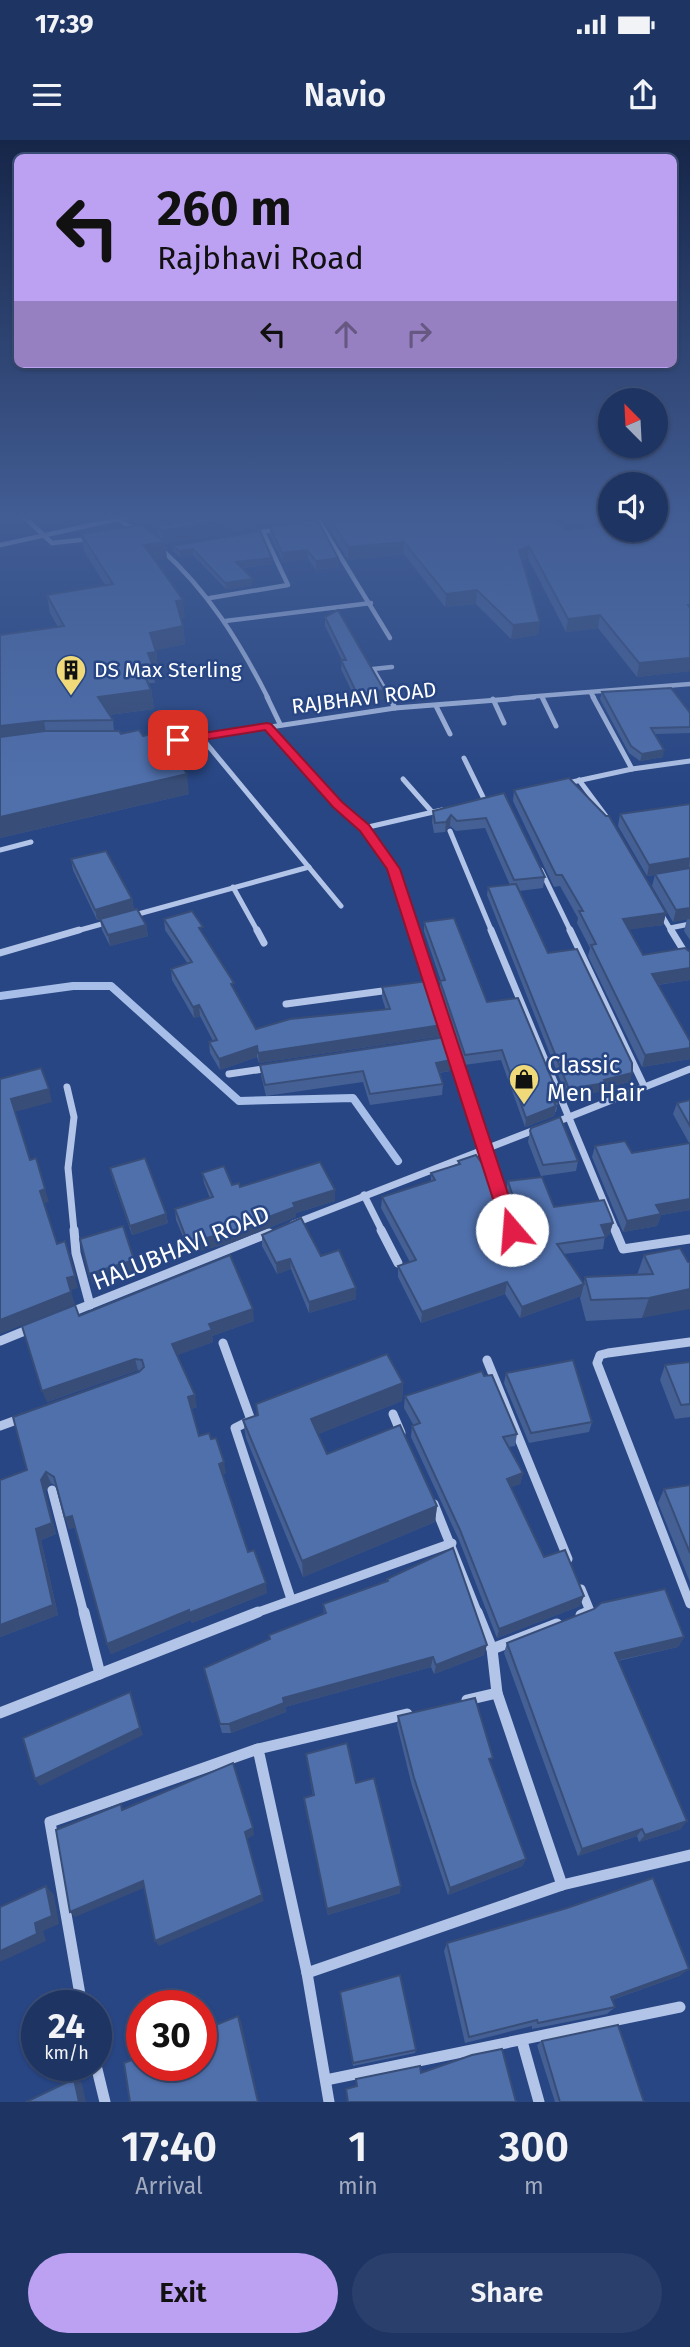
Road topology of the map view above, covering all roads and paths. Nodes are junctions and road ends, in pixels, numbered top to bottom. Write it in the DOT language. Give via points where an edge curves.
graph roads {
  1 [pos="217,607"];
  2 [pos="342,607"];
  3 [pos="373,607"];
  4 [pos="225,621"];
  5 [pos="390,638"];
  6 [pos="392,667"];
  7 [pos="690,684"];
  8 [pos="591,693"];
  9 [pos="542,697"];
  10 [pos="493,699"];
  11 [pos="436,706"];
  12 [pos="395,708"];
  13 [pos="504,723"];
  14 [pos="279,724"];
  15 [pos="267,726"];
  16 [pos="556,726"];
  17 [pos="450,734"];
  18 [pos="201,737"];
  19 [pos="155,744"];
  20 [pos="464,758"];
  21 [pos="690,761"];
  22 [pos="632,769"];
  23 [pos="403,779"];
  24 [pos="579,780"];
  25 [pos="555,786"];
  26 [pos="495,799"];
  27 [pos="485,801"];
  28 [pos="471,804"];
  29 [pos="445,809"];
  30 [pos="432,812"];
  31 [pos="622,819"];
  32 [pos="609,821"];
  33 [pos="365,828"];
  34 [pos="450,831"];
  35 [pos="615,831"];
  36 [pos="31,842"];
  37 [pos="0,850"];
  38 [pos="536,860"];
  39 [pos="309,867"];
  40 [pos="233,887"];
  41 [pos="657,905"];
  42 [pos="341,906"];
  43 [pos="690,925"];
  44 [pos="670,929"];
  45 [pos="264,943"];
  46 [pos="0,953"];
  47 [pos="690,961"];
  48 [pos="432,984"];
  49 [pos="419,986"];
  50 [pos="393,989"];
  51 [pos="286,1004"];
  52 [pos="450,1041"];
  53 [pos="436,1043"];
  54 [pos="284,1065"];
  55 [pos="690,1069"];
  56 [pos="229,1074"];
  57 [pos="644,1086"];
  58 [pos="67,1087"];
  59 [pos="569,1117"];
  60 [pos="485,1147"];
  61 [pos="364,1195"];
  62 [pos="512,1230"];
  63 [pos="690,1239"];
  64 [pos="398,1263"];
  65 [pos="90,1305"];
  66 [pos="65,1315"];
  67 [pos="39,1325"];
  68 [pos="0,1340"];
  69 [pos="690,1342"];
  70 [pos="223,1343"];
  71 [pos="487,1360"];
  72 [pos="38,1412"];
  73 [pos="393,1414"];
  74 [pos="0,1426"];
  75 [pos="404,1438"];
  76 [pos="52,1490"];
  77 [pos="430,1496"];
  78 [pos="452,1543"];
  79 [pos="291,1599"];
  80 [pos="690,1604"];
  81 [pos="492,1649"];
  82 [pos="100,1674"];
  83 [pos="497,1693"];
  84 [pos="457,1702"];
  85 [pos="417,1712"];
  86 [pos="0,1713"];
  87 [pos="258,1749"];
  88 [pos="690,1855"];
  89 [pos="562,1885"];
  90 [pos="307,1973"];
  91 [pos="79,1990"];
  92 [pos="680,2007"];
  93 [pos="523,2041"];
  94 [pos="326,2080"];
  95 [pos="100,2081"];
  96 [pos="105,2102"];
  97 [pos="330,2102"];
  98 [pos="539,2102"];
  1 -- 4 [label="street"];
  2 -- 4 [label="street"];
  3 -- 5 [label="street"];
  4 -- 14 [label="street"];
  6 -- 12 [label="street" via="373,669"];
  7 -- 8 [label="street, RAJBHAVI ROAD"];
  8 -- 9 [label="street, RAJBHAVI ROAD"];
  8 -- 22 [label="street"];
  9 -- 10 [label="street, RAJBHAVI ROAD"];
  9 -- 16 [label="street"];
  10 -- 11 [label="street, RAJBHAVI ROAD"];
  10 -- 13 [label="street"];
  11 -- 12 [label="street, RAJBHAVI ROAD"];
  11 -- 17 [label="street"];
  12 -- 14 [label="street, RAJBHAVI ROAD"];
  14 -- 15 [label="street, RAJBHAVI ROAD"];
  15 -- 18 [label="street, RAJBHAVI ROAD"];
  15 -- 33 [label="street" via="337,804"];
  18 -- 19 [label="street, RAJBHAVI ROAD"];
  18 -- 39 [label="street"];
  20 -- 27 [label="street"];
  21 -- 22 [label="street"];
  22 -- 24 [label="street"];
  23 -- 30 [label="street"];
  24 -- 25 [label="street"];
  24 -- 32 [label="street"];
  26 -- 27 [label="street"];
  27 -- 28 [label="street"];
  29 -- 30 [label="street"];
  30 -- 33 [label="street"];
  31 -- 32 [label="street"];
  32 -- 35 [label="street"];
  33 -- 48 [label="street" via="393,869"];
  34 -- 59 [label="street"];
  36 -- 37 [label="street"];
  38 -- 57 [label="street"];
  39 -- 40 [label="street"];
  39 -- 42 [label="street"];
  40 -- 45 [label="street"];
  40 -- 46 [label="street"];
  41 -- 44 [label="street"];
  43 -- 44 [label="street"];
  44 -- 47 [label="street"];
  48 -- 49 [label="street"];
  48 -- 52 [label="street"];
  50 -- 51 [label="street"];
  52 -- 53 [label="street"];
  52 -- 60 [label="street"];
  54 -- 56 [label="street"];
  55 -- 57 [label="street, HALUBHAVI ROAD"];
  57 -- 59 [label="street, HALUBHAVI ROAD"];
  58 -- 65 [label="street" via="74,1117 68,1168 76,1252"];
  59 -- 60 [label="street, HALUBHAVI ROAD"];
  59 -- 63 [label="street" via="622,1249"];
  60 -- 61 [label="street, HALUBHAVI ROAD"];
  60 -- 62 [label="street"];
  61 -- 64 [label="street"];
  61 -- 65 [label="street, HALUBHAVI ROAD"];
  65 -- 66 [label="street, HALUBHAVI ROAD"];
  67 -- 68 [label="street"];
  69 -- 80 [label="street" via="608,1353 597,1363"];
  70 -- 79 [label="street" via="251,1420 235,1428"];
  71 -- 81 [label="street" via="590,1611"];
  72 -- 74 [label="street"];
  73 -- 75 [label="street"];
  76 -- 82 [label="street"];
  77 -- 78 [label="street"];
  78 -- 79 [label="street"];
  78 -- 81 [label="street"];
  79 -- 82 [label="street"];
  81 -- 83 [label="street"];
  82 -- 86 [label="street"];
  83 -- 84 [label="street"];
  83 -- 89 [label="street"];
  85 -- 87 [label="street"];
  87 -- 90 [label="street"];
  87 -- 91 [label="street" via="50,1822"];
  88 -- 89 [label="street"];
  89 -- 90 [label="street"];
  90 -- 94 [label="street"];
  92 -- 93 [label="street"];
  93 -- 94 [label="street"];
  93 -- 98 [label="street"];
  94 -- 97 [label="street"];
  95 -- 96 [label="street"];
}
